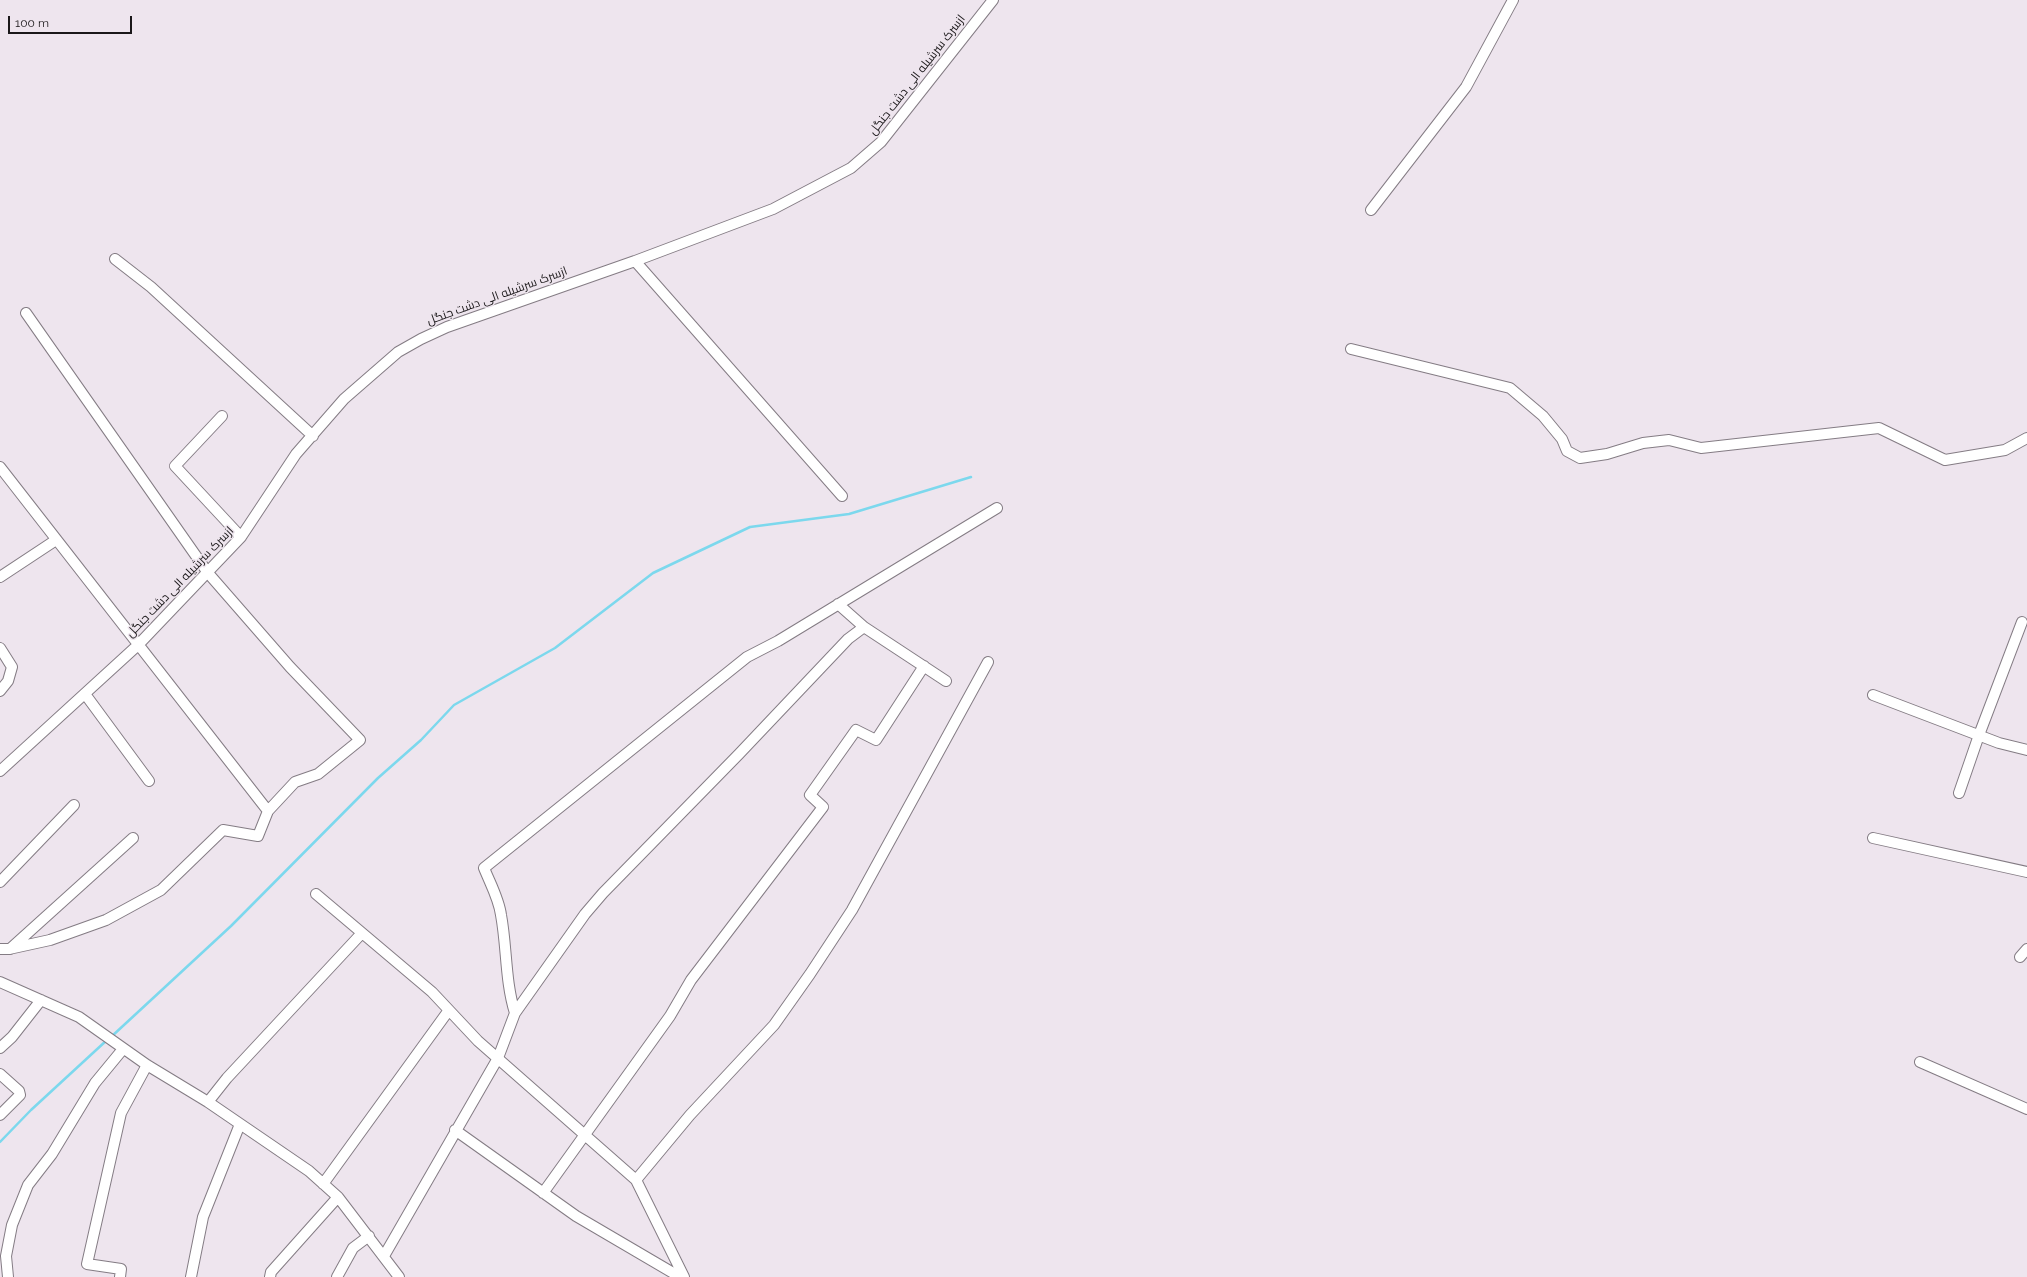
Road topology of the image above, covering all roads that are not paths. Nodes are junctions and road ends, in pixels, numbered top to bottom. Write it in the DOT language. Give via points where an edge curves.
graph roads {
  1 [pos="993,0"];
  2 [pos="1512,0"];
  3 [pos="1372,210"];
  4 [pos="115,259"];
  5 [pos="634,261"];
  6 [pos="26,312"];
  7 [pos="1351,349"];
  8 [pos="222,416"];
  9 [pos="313,436"];
  10 [pos="2027,438"];
  11 [pos="0,468"];
  12 [pos="842,496"];
  13 [pos="997,508"];
  14 [pos="241,537"];
  15 [pos="56,540"];
  16 [pos="208,573"];
  17 [pos="0,577"];
  18 [pos="838,604"];
  19 [pos="2022,622"];
  20 [pos="864,627"];
  21 [pos="138,645"];
  22 [pos="0,648"];
  23 [pos="988,662"];
  24 [pos="924,666"];
  25 [pos="946,682"];
  26 [pos="0,690"];
  27 [pos="85,694"];
  28 [pos="1873,695"];
  29 [pos="1978,735"];
  30 [pos="2027,750"];
  31 [pos="0,771"];
  32 [pos="149,781"];
  33 [pos="1959,793"];
  34 [pos="74,805"];
  35 [pos="268,811"];
  36 [pos="133,838"];
  37 [pos="1873,838"];
  38 [pos="2027,872"];
  39 [pos="0,882"];
  40 [pos="316,894"];
  41 [pos="362,933"];
  42 [pos="4,949"];
  43 [pos="2027,949"];
  44 [pos="2020,957"];
  45 [pos="1,983"];
  46 [pos="41,1000"];
  47 [pos="448,1010"];
  48 [pos="516,1012"];
  49 [pos="0,1048"];
  50 [pos="123,1049"];
  51 [pos="498,1058"];
  52 [pos="1920,1062"];
  53 [pos="147,1065"];
  54 [pos="0,1074"];
  55 [pos="208,1102"];
  56 [pos="2027,1109"];
  57 [pos="0,1115"];
  58 [pos="240,1124"];
  59 [pos="455,1130"];
  60 [pos="585,1135"];
  61 [pos="636,1180"];
  62 [pos="323,1184"];
  63 [pos="544,1193"];
  64 [pos="338,1197"];
  65 [pos="369,1236"];
  66 [pos="384,1256"];
  67 [pos="396,1275"];
  68 [pos="8,1277"];
  69 [pos="120,1277"];
  70 [pos="191,1277"];
  71 [pos="270,1277"];
  72 [pos="337,1277"];
  73 [pos="680,1277"];
  74 [pos="684,1277"];
  1 -- 5 [label="street, ازسرک سرشیله الی دشت جنگل" via="881,142 851,168 773,209"];
  2 -- 3 [label="street" via="1466,87"];
  4 -- 9 [label="street" via="151,287"];
  5 -- 9 [label="street, ازسرک سرشیله الی دشت جنگل" via="421,338 398,352 359,385"];
  5 -- 12 [label="street"];
  6 -- 16 [label="street"];
  7 -- 10 [label="street" via="1510,388 1543,416 1562,439 1567,451 1580,458 1607,454 1643,443 1669,440 1701,448 1880,428 1944,460 2004,450"];
  8 -- 14 [label="street" via="175,466"];
  9 -- 14 [label="street, ازسرک سرشیله الی دشت جنگل" via="296,454"];
  11 -- 15 [label="street"];
  13 -- 18 [label="street"];
  14 -- 16 [label="street, ازسرک سرشیله الی دشت جنگل"];
  15 -- 17 [label="street"];
  15 -- 21 [label="street"];
  16 -- 21 [label="street, ازسرک سرشیله الی دشت جنگل"];
  16 -- 35 [label="street" via="290,667 360,740 318,774 295,782"];
  18 -- 20 [label="street"];
  18 -- 48 [label="street" via="747,657 484,868 501,912 510,995"];
  19 -- 29 [label="street"];
  20 -- 24 [label="street"];
  20 -- 48 [label="street" via="848,639 584,914"];
  21 -- 27 [label="street, ازسرک سرشیله الی دشت جنگل"];
  21 -- 35 [label="street"];
  22 -- 26 [label="street" via="12,667 8,682"];
  23 -- 61 [label="street" via="852,910 810,974 774,1025 690,1115"];
  24 -- 25 [label="street"];
  24 -- 60 [label="street" via="876,740 856,730 810,795 823,807 691,980 670,1016"];
  27 -- 31 [label="street, ازسرک سرشیله الی دشت جنگل"];
  27 -- 32 [label="street"];
  28 -- 29 [label="street"];
  29 -- 30 [label="street"];
  29 -- 33 [label="street"];
  34 -- 39 [label="street"];
  35 -- 42 [label="street" via="258,836 223,830 161,890 106,920 50,940"];
  36 -- 42 [label="street"];
  37 -- 38 [label="street"];
  40 -- 41 [label="street"];
  41 -- 47 [label="street" via="432,992"];
  41 -- 55 [label="street" via="227,1078"];
  43 -- 44 [label="street"];
  45 -- 46 [label="street"];
  46 -- 49 [label="street"];
  46 -- 50 [label="street" via="79,1017"];
  47 -- 51 [label="street"];
  47 -- 62 [label="street"];
  48 -- 51 [label="street"];
  50 -- 53 [label="street"];
  50 -- 68 [label="street" via="95,1084 52,1154 28,1184 12,1225 6,1256"];
  51 -- 59 [label="street"];
  51 -- 60 [label="street"];
  52 -- 56 [label="street"];
  53 -- 55 [label="street"];
  53 -- 69 [label="street" via="121,1113 87,1264 121,1269"];
  54 -- 57 [label="street" via="19,1091 20,1095"];
  55 -- 58 [label="street"];
  58 -- 62 [label="street" via="309,1171"];
  58 -- 70 [label="street" via="203,1217"];
  59 -- 63 [label="street"];
  59 -- 66 [label="street"];
  60 -- 61 [label="street"];
  60 -- 63 [label="street"];
  61 -- 74 [label="street"];
  62 -- 64 [label="street"];
  63 -- 73 [label="street" via="576,1216"];
  64 -- 65 [label="street"];
  64 -- 71 [label="street" via="271,1272"];
  65 -- 66 [label="street"];
  65 -- 72 [label="street" via="352,1248"];
  66 -- 67 [label="street"];
}
